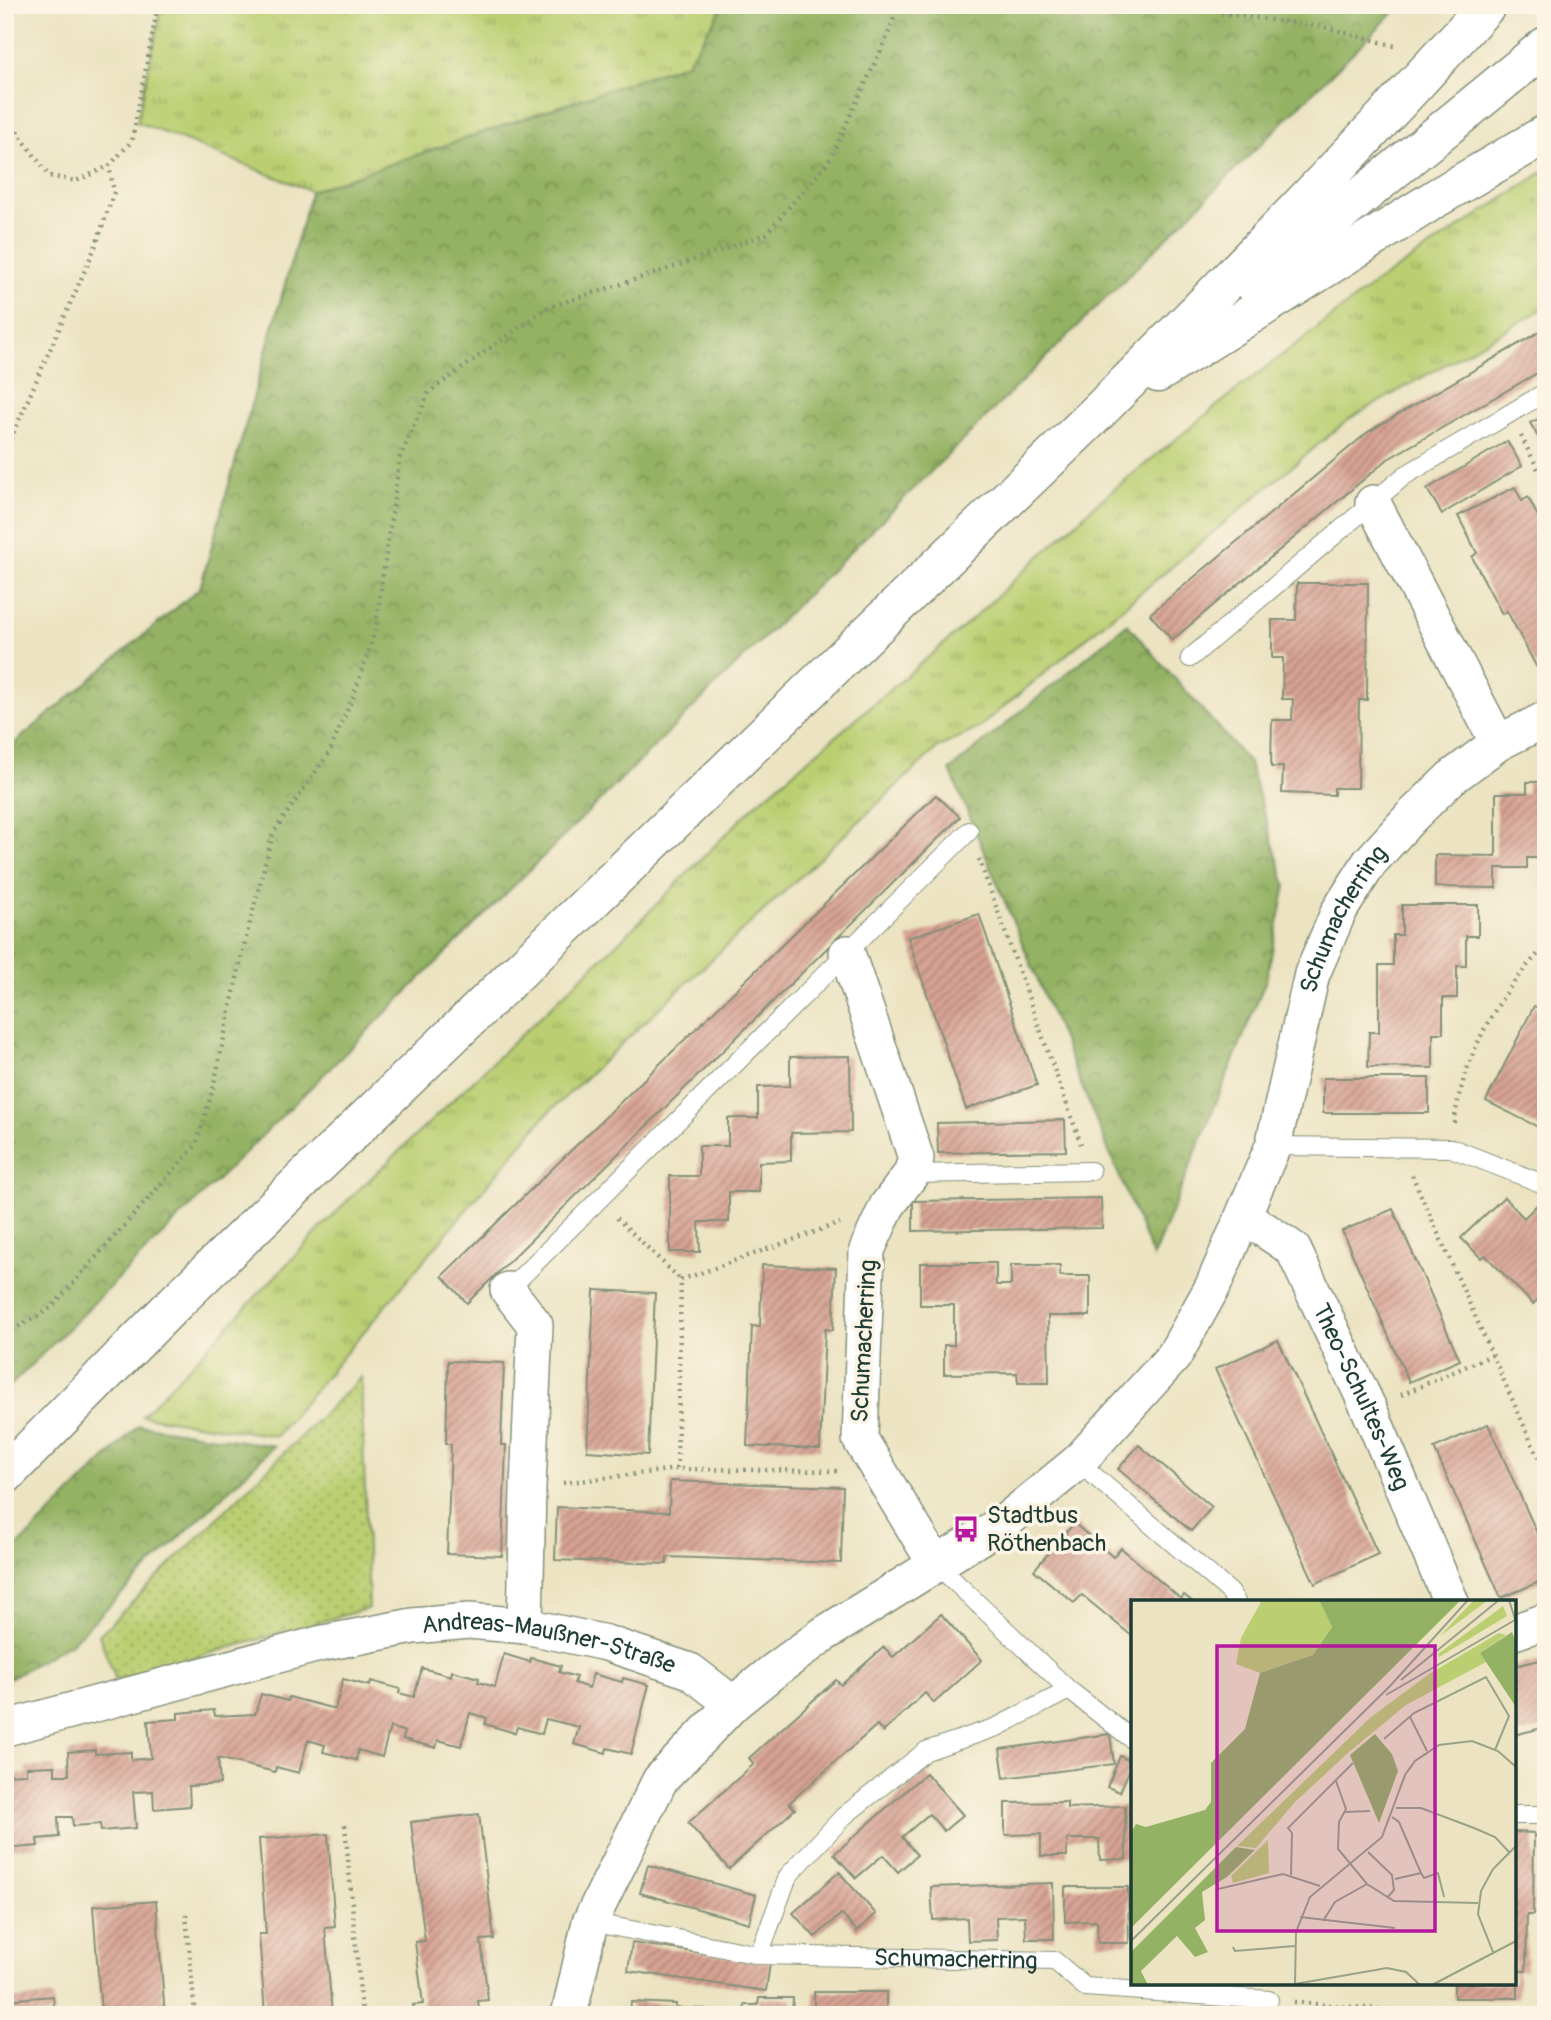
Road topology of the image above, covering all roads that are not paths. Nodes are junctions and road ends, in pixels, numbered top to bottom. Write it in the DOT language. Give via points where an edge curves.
graph roads {
  1 [pos="1487,5"];
  2 [pos="1546,46"];
  3 [pos="1546,134"];
  4 [pos="1546,392"];
  5 [pos="1100,410"];
  6 [pos="1373,503"];
  7 [pos="1190,658"];
  8 [pos="1546,719"];
  9 [pos="1498,743"];
  10 [pos="969,831"];
  11 [pos="847,953"];
  12 [pos="1273,1146"];
  13 [pos="1091,1171"];
  14 [pos="912,1174"];
  15 [pos="1546,1185"];
  16 [pos="1244,1216"];
  17 [pos="508,1290"];
  18 [pos="1079,1462"];
  19 [pos="5,1475"];
  20 [pos="935,1563"];
  21 [pos="1235,1600"];
  22 [pos="1450,1600"];
  23 [pos="1546,1621"];
  24 [pos="525,1626"];
  25 [pos="1516,1631"];
  26 [pos="1069,1689"];
  27 [pos="733,1703"];
  28 [pos="6,1728"];
  29 [pos="1131,1738"];
  30 [pos="1516,1815"];
  31 [pos="1546,1815"];
  32 [pos="590,1922"];
  33 [pos="759,1955"];
  34 [pos="1269,2000"];
  35 [pos="569,2015"];
  1 -- 5 [label="main road" via="1238,271"];
  2 -- 5 [label="main road"];
  3 -- 5 [label="main road"];
  4 -- 6 [label="lane" via="1404,476"];
  5 -- 19 [label="main road" via="195,1283"];
  6 -- 7 [label="lane"];
  6 -- 9 [label="street"];
  8 -- 9 [label="street, Schumacherring"];
  9 -- 12 [label="street, Schumacherring" via="1451,778 1410,818 1370,862 1339,911 1312,974"];
  10 -- 11 [label="lane"];
  11 -- 14 [label="street" via="916,1158"];
  11 -- 17 [label="lane"];
  12 -- 15 [label="lane" via="1451,1148"];
  12 -- 16 [label="street, Schumacherring"];
  13 -- 14 [label="lane"];
  14 -- 20 [label="street, Schumacherring" via="887,1206 867,1250 860,1439"];
  16 -- 18 [label="street, Schumacherring" via="1213,1286 1174,1356"];
  16 -- 22 [label="street, Theo-Schultes-Weg" via="1293,1249 1369,1409"];
  17 -- 24 [label="street" via="535,1325"];
  18 -- 20 [label="street, Schumacherring" via="1006,1521"];
  18 -- 21 [label="lane"];
  20 -- 26 [label="lane, Schumacherring"];
  20 -- 27 [label="street, Schumacherring" via="824,1633"];
  23 -- 25 [label="street"];
  24 -- 27 [label="street, Andreas-Maußner-Straße" via="606,1643 690,1671"];
  24 -- 28 [label="street, Andreas-Maußner-Straße" via="469,1621 413,1626 319,1644"];
  26 -- 29 [label="lane, Schumacherring"];
  26 -- 33 [label="lane" via="997,1727 926,1751 844,1816 788,1876"];
  27 -- 32 [label="street" via="660,1780"];
  30 -- 31 [label="lane"];
  32 -- 33 [label="lane, Schumacherring"];
  32 -- 35 [label="street"];
  33 -- 34 [label="lane, Schumacherring" via="1055,1961 1085,1987"];
}
